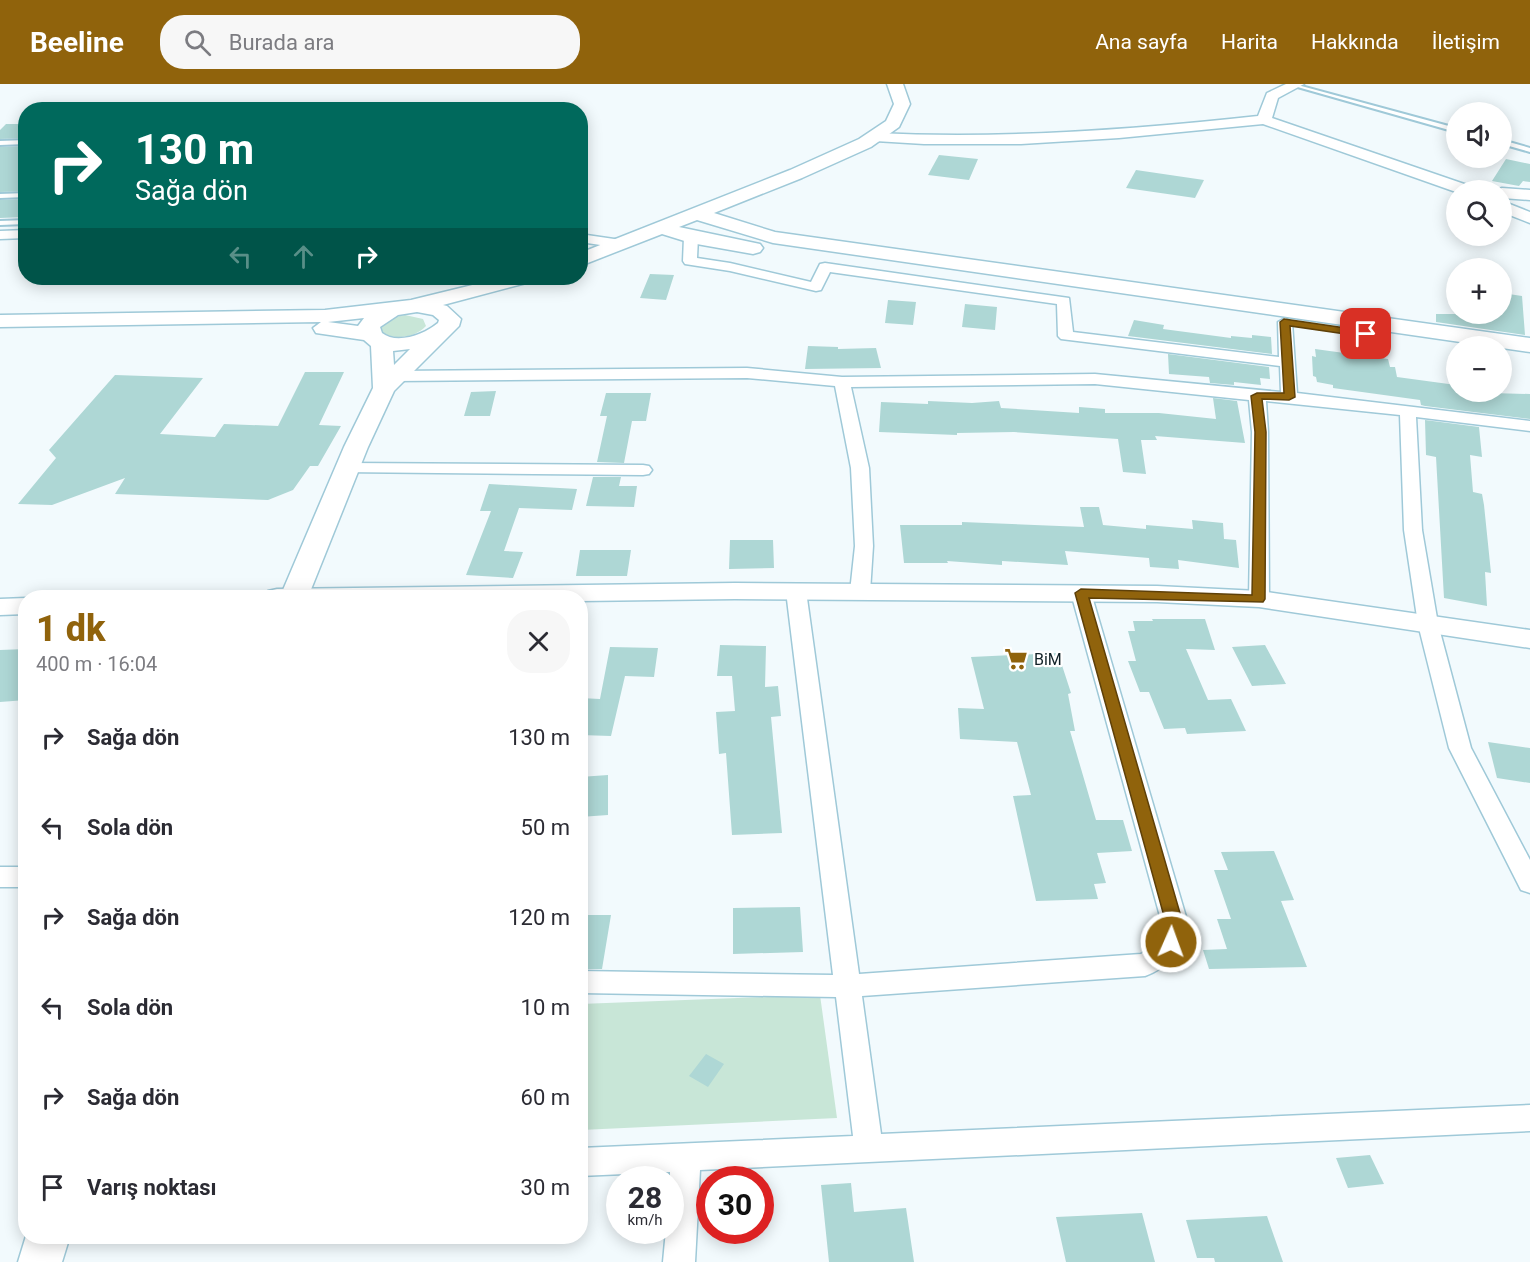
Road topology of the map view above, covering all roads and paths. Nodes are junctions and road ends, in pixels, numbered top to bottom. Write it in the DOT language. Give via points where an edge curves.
graph roads {
  1 [pos="895,84"];
  2 [pos="1296,84"];
  3 [pos="1264,120"];
  4 [pos="1446,127"];
  5 [pos="875,137"];
  6 [pos="18,142"];
  7 [pos="0,143"];
  8 [pos="1512,145"];
  9 [pos="1530,150"];
  10 [pos="1446,184"];
  11 [pos="1512,194"];
  12 [pos="18,195"];
  13 [pos="1530,195"];
  14 [pos="0,196"];
  15 [pos="1512,210"];
  16 [pos="698,214"];
  17 [pos="1530,218"];
  18 [pos="18,222"];
  19 [pos="0,223"];
  20 [pos="662,228"];
  21 [pos="18,234"];
  22 [pos="0,235"];
  23 [pos="691,237"];
  24 [pos="588,239"];
  25 [pos="621,244"];
  26 [pos="588,257"];
  27 [pos="495,285"];
  28 [pos="515,285"];
  29 [pos="406,307"];
  30 [pos="450,319"];
  31 [pos="0,321"];
  32 [pos="1284,322"];
  33 [pos="0,330"];
  34 [pos="376,338"];
  35 [pos="434,338"];
  36 [pos="1530,345"];
  37 [pos="1446,346"];
  38 [pos="1512,355"];
  39 [pos="1530,358"];
  40 [pos="1286,362"];
  41 [pos="389,382"];
  42 [pos="842,382"];
  43 [pos="1257,396"];
  44 [pos="1289,397"];
  45 [pos="1408,412"];
  46 [pos="1530,426"];
  47 [pos="347,468"];
  48 [pos="643,470"];
  49 [pos="297,590"];
  50 [pos="796,591"];
  51 [pos="860,591"];
  52 [pos="1081,593"];
  53 [pos="588,594"];
  54 [pos="1259,599"];
  55 [pos="18,606"];
  56 [pos="0,607"];
  57 [pos="1428,624"];
  58 [pos="1530,639"];
  59 [pos="18,877"];
  60 [pos="0,878"];
  61 [pos="1530,883"];
  62 [pos="588,982"];
  63 [pos="848,986"];
  64 [pos="1530,1118"];
  65 [pos="869,1150"];
  66 [pos="686,1158"];
  67 [pos="588,1162"];
  68 [pos="46,1244"];
  69 [pos="40,1262"];
  70 [pos="679,1262"];
  1 -- 5 [label="main road" via="902,104 893,124"];
  2 -- 3 [label="street" via="1272,96"];
  2 -- 4 [label="lane"];
  3 -- 5 [label="street" via="1007,140"];
  3 -- 10 [label="street"];
  5 -- 16 [label="main road"];
  6 -- 7 [label="lane"];
  8 -- 9 [label="lane"];
  11 -- 13 [label="street"];
  12 -- 14 [label="lane"];
  15 -- 17 [label="street"];
  16 -- 20 [label="main road"];
  16 -- 36 [label="main road" via="773,237"];
  18 -- 19 [label="lane"];
  20 -- 23 [label="main road"];
  20 -- 25 [label="main road"];
  21 -- 22 [label="street"];
  23 -- 32 [label="main road"];
  23 -- 40 [label="street" via="690,261 816,286 825,267 1064,301 1066,336"];
  24 -- 25 [label="street"];
  25 -- 26 [label="main road"];
  27 -- 29 [label="main road"];
  28 -- 30 [label="main road"];
  29 -- 30 [label="main road" via="440,310"];
  29 -- 31 [label="main road" via="325,316"];
  29 -- 34 [label="main road" via="373,319 369,326"];
  30 -- 35 [label="main road"];
  32 -- 37 [label="main road"];
  32 -- 40 [label="street"];
  33 -- 34 [label="main road" via="316,327"];
  34 -- 35 [label="main road" via="407,344"];
  34 -- 41 [label="main road"];
  35 -- 41 [label="main road"];
  38 -- 39 [label="main road"];
  40 -- 44 [label="street"];
  41 -- 42 [label="street" via="747,373"];
  41 -- 47 [label="main road"];
  42 -- 43 [label="street" via="1095,379"];
  42 -- 51 [label="street" via="860,468 864,546"];
  43 -- 44 [label="street"];
  43 -- 54 [label="street"];
  44 -- 45 [label="street"];
  45 -- 46 [label="street"];
  45 -- 57 [label="street" via="1413,530"];
  47 -- 48 [label="street"];
  47 -- 49 [label="main road"];
  50 -- 51 [label="street"];
  50 -- 53 [label="street"];
  50 -- 63 [label="street"];
  51 -- 52 [label="street"];
  52 -- 54 [label="street"];
  52 -- 63 [label="street" via="1176,927 1171,942 1162,956 1145,965"];
  54 -- 57 [label="street"];
  55 -- 56 [label="street"];
  57 -- 58 [label="street"];
  57 -- 61 [label="street" via="1460,748"];
  59 -- 60 [label="street"];
  62 -- 63 [label="street"];
  63 -- 65 [label="street"];
  64 -- 65 [label="street"];
  65 -- 66 [label="street"];
  66 -- 67 [label="street"];
  66 -- 70 [label="street"];
  68 -- 69 [label="main road"];
}
